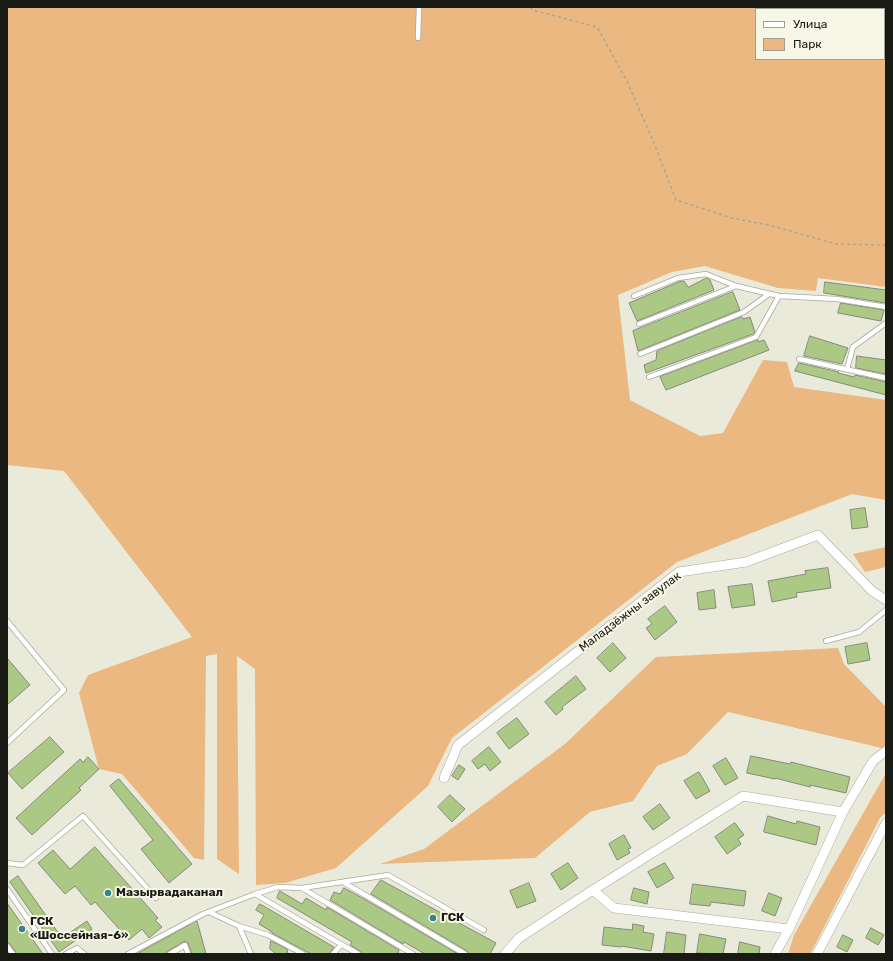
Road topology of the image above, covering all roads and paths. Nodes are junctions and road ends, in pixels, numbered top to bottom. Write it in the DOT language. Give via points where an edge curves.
graph roads {
  1 [pos="419,7"];
  2 [pos="531,7"];
  3 [pos="418,38"];
  4 [pos="886,245"];
  5 [pos="736,286"];
  6 [pos="769,294"];
  7 [pos="634,296"];
  8 [pos="779,296"];
  9 [pos="886,307"];
  10 [pos="886,323"];
  11 [pos="639,324"];
  12 [pos="640,354"];
  13 [pos="799,359"];
  14 [pos="848,370"];
  15 [pos="649,376"];
  16 [pos="886,378"];
  17 [pos="886,600"];
  18 [pos="886,610"];
  19 [pos="7,621"];
  20 [pos="826,641"];
  21 [pos="7,743"];
  22 [pos="886,751"];
  23 [pos="444,778"];
  24 [pos="843,812"];
  25 [pos="886,822"];
  26 [pos="7,863"];
  27 [pos="343,882"];
  28 [pos="302,888"];
  29 [pos="7,889"];
  30 [pos="593,890"];
  31 [pos="255,894"];
  32 [pos="156,898"];
  33 [pos="209,912"];
  34 [pos="239,926"];
  35 [pos="789,929"];
  36 [pos="484,930"];
  37 [pos="341,945"];
  38 [pos="7,946"];
  39 [pos="405,952"];
  40 [pos="13,954"];
  41 [pos="52,954"];
  42 [pos="66,954"];
  43 [pos="84,954"];
  44 [pos="128,954"];
  45 [pos="170,954"];
  46 [pos="188,954"];
  47 [pos="251,954"];
  48 [pos="303,954"];
  49 [pos="333,954"];
  50 [pos="358,954"];
  51 [pos="414,954"];
  52 [pos="465,954"];
  53 [pos="505,954"];
  54 [pos="775,954"];
  55 [pos="817,954"];
  1 -- 3 [label="lane"];
  2 -- 4 [label="path" via="532,10 596,26 626,78 676,200 732,218 773,226 836,244"];
  5 -- 6 [label="lane"];
  5 -- 7 [label="lane" via="706,274 678,278"];
  5 -- 11 [label="lane"];
  6 -- 8 [label="lane"];
  6 -- 12 [label="lane" via="744,312"];
  8 -- 9 [label="lane" via="838,299"];
  8 -- 15 [label="lane" via="756,337"];
  10 -- 14 [label="lane" via="853,347"];
  13 -- 14 [label="lane"];
  14 -- 16 [label="lane"];
  17 -- 23 [label="street, Маладзёжны завулак" via="872,591 818,535 746,562 680,572 458,745"];
  18 -- 20 [label="lane" via="859,632"];
  19 -- 21 [label="lane" via="64,690"];
  22 -- 24 [label="street" via="873,761"];
  24 -- 30 [label="street" via="743,796"];
  24 -- 35 [label="street"];
  25 -- 55 [label="street"];
  26 -- 32 [label="lane" via="23,865 83,816"];
  27 -- 28 [label="lane"];
  27 -- 36 [label="lane" via="388,875"];
  27 -- 52 [label="lane"];
  28 -- 31 [label="lane" via="278,887"];
  28 -- 39 [label="lane"];
  29 -- 41 [label="lane"];
  30 -- 35 [label="street" via="614,908"];
  30 -- 53 [label="street" via="519,938"];
  31 -- 33 [label="lane"];
  31 -- 37 [label="lane"];
  33 -- 34 [label="lane"];
  33 -- 44 [label="lane"];
  34 -- 47 [label="lane"];
  34 -- 48 [label="lane" via="268,935"];
  35 -- 54 [label="street"];
  37 -- 49 [label="lane"];
  37 -- 50 [label="lane"];
  38 -- 40 [label="lane"];
  39 -- 51 [label="lane"];
  42 -- 43 [label="lane" via="77,948"];
  45 -- 46 [label="lane" via="185,945"];
}
